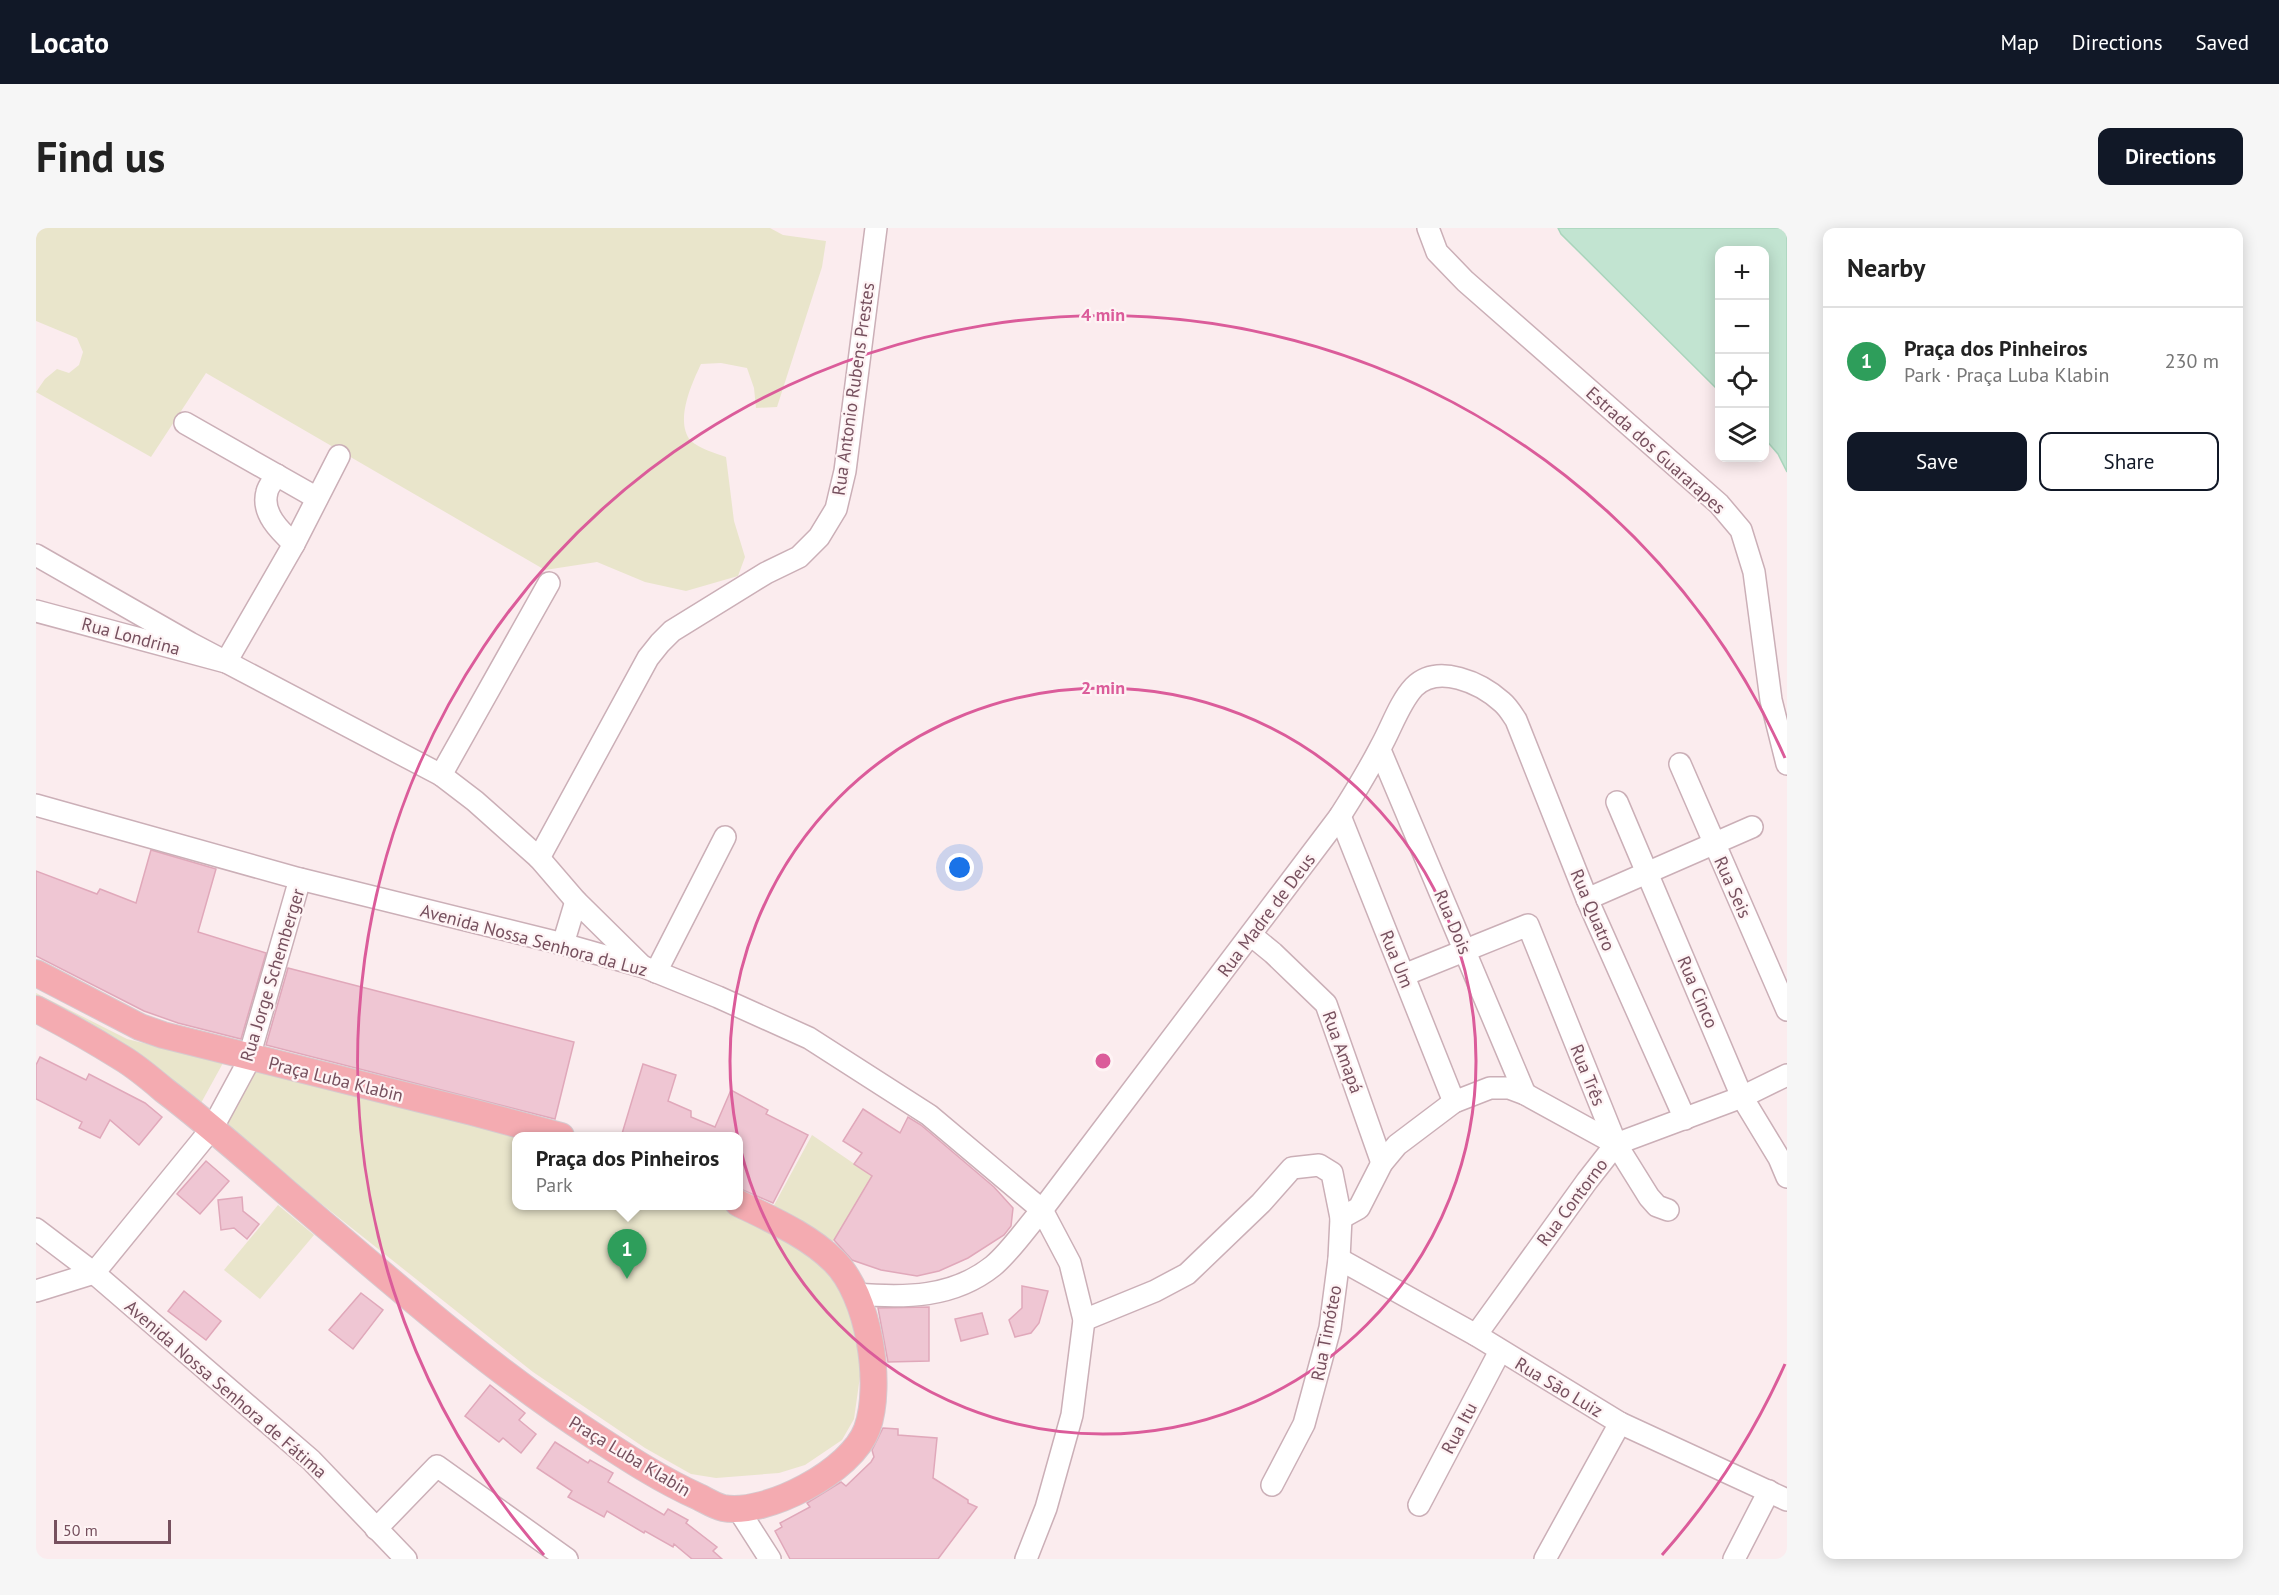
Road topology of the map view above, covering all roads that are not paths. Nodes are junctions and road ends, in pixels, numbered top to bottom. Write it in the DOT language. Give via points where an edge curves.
graph roads {
  1 [pos="876,228"];
  2 [pos="1428,228"];
  3 [pos="185,423"];
  4 [pos="339,456"];
  5 [pos="276,475"];
  6 [pos="317,498"];
  7 [pos="294,544"];
  8 [pos="36,555"];
  9 [pos="549,583"];
  10 [pos="36,611"];
  11 [pos="226,662"];
  12 [pos="1503,702"];
  13 [pos="1380,750"];
  14 [pos="1680,764"];
  15 [pos="1787,764"];
  16 [pos="441,775"];
  17 [pos="1617,802"];
  18 [pos="36,805"];
  19 [pos="1340,816"];
  20 [pos="1752,827"];
  21 [pos="725,837"];
  22 [pos="1714,842"];
  23 [pos="539,858"];
  24 [pos="1647,873"];
  25 [pos="300,879"];
  26 [pos="1587,899"];
  27 [pos="576,901"];
  28 [pos="1251,934"];
  29 [pos="564,944"];
  30 [pos="1465,951"];
  31 [pos="650,970"];
  32 [pos="36,973"];
  33 [pos="1404,975"];
  34 [pos="36,1009"];
  35 [pos="1787,1010"];
  36 [pos="250,1058"];
  37 [pos="1787,1075"];
  38 [pos="1526,1094"];
  39 [pos="1742,1097"];
  40 [pos="1454,1102"];
  41 [pos="1685,1119"];
  42 [pos="213,1127"];
  43 [pos="543,1132"];
  44 [pos="1616,1144"];
  45 [pos="1382,1162"];
  46 [pos="1787,1178"];
  47 [pos="743,1206"];
  48 [pos="1042,1210"];
  49 [pos="1668,1210"];
  50 [pos="1341,1218"];
  51 [pos="36,1229"];
  52 [pos="1339,1259"];
  53 [pos="94,1273"];
  54 [pos="36,1291"];
  55 [pos="856,1294"];
  56 [pos="1084,1320"];
  57 [pos="1476,1335"];
  58 [pos="1500,1351"];
  59 [pos="1620,1423"];
  60 [pos="1272,1485"];
  61 [pos="1778,1496"];
  62 [pos="1419,1505"];
  63 [pos="738,1509"];
  64 [pos="376,1529"];
  65 [pos="406,1559"];
  66 [pos="567,1559"];
  67 [pos="771,1559"];
  68 [pos="1026,1559"];
  69 [pos="1545,1559"];
  70 [pos="1734,1559"];
  1 -- 23 [label="street, Rua Antonio Rubens Prestes" via="845,471 836,509 819,537 799,557 672,631 660,643 648,658"];
  2 -- 15 [label="street, Estrada dos Guararapes" via="1437,252 1465,280 1719,504 1741,530 1754,572 1771,700"];
  3 -- 5 [label="street"];
  4 -- 6 [label="street"];
  5 -- 6 [label="street"];
  5 -- 7 [label="street" via="267,491 266,506 275,526"];
  6 -- 7 [label="street"];
  7 -- 11 [label="street"];
  8 -- 11 [label="street"];
  9 -- 16 [label="street"];
  10 -- 11 [label="street, Rua Londrina"];
  11 -- 16 [label="street"];
  12 -- 13 [label="street, Rua Madre de Deus" via="1472,682 1453,676 1429,678 1414,687"];
  12 -- 26 [label="street, Rua Quatro" via="1516,720"];
  13 -- 19 [label="street, Rua Madre de Deus"];
  13 -- 30 [label="street, Rua Dois"];
  14 -- 22 [label="street, Rua Seis"];
  16 -- 23 [label="street"];
  17 -- 24 [label="street, Rua Cinco"];
  18 -- 25 [label="street, Avenida Nossa Senhora da Luz"];
  19 -- 28 [label="street, Rua Madre de Deus"];
  19 -- 33 [label="street, Rua Um"];
  20 -- 22 [label="street"];
  21 -- 31 [label="street"];
  22 -- 24 [label="street"];
  22 -- 35 [label="street, Rua Seis"];
  23 -- 27 [label="street"];
  24 -- 26 [label="street"];
  24 -- 39 [label="street, Rua Cinco"];
  25 -- 29 [label="street, Avenida Nossa Senhora da Luz"];
  25 -- 36 [label="street, Rua Jorge Schemberger"];
  26 -- 41 [label="street, Rua Quatro"];
  27 -- 29 [label="street"];
  27 -- 31 [label="street"];
  28 -- 45 [label="street, Rua Amapá" via="1326,1004"];
  28 -- 48 [label="street, Rua Madre de Deus"];
  29 -- 31 [label="street, Avenida Nossa Senhora da Luz"];
  30 -- 33 [label="street"];
  30 -- 38 [label="street, Rua Dois"];
  30 -- 44 [label="street, Rua Três" via="1528,925"];
  31 -- 48 [label="street, Avenida Nossa Senhora da Luz" via="809,1038 929,1115"];
  32 -- 36 [label="main road, Praça Luba Klabin" via="140,1028"];
  33 -- 40 [label="street, Rua Um"];
  34 -- 42 [label="main road, Praça Luba Klabin" via="124,1058"];
  36 -- 42 [label="street, Rua Jorge Schemberger"];
  36 -- 43 [label="main road, Praça Luba Klabin"];
  37 -- 39 [label="street"];
  38 -- 40 [label="street, Rua Contorno" via="1509,1088 1490,1088"];
  38 -- 44 [label="street, Rua Contorno"];
  39 -- 41 [label="street"];
  39 -- 46 [label="street, Rua Cinco"];
  40 -- 45 [label="street, Rua Contorno" via="1397,1145"];
  41 -- 44 [label="street"];
  42 -- 53 [label="street, Rua Jorge Schemberger"];
  42 -- 63 [label="main road, Praça Luba Klabin" via="418,1305 533,1396 642,1468 722,1508"];
  44 -- 49 [label="street, Rua Três" via="1649,1197"];
  44 -- 57 [label="street, Rua Contorno"];
  45 -- 50 [label="street, Rua Contorno" via="1359,1208"];
  47 -- 55 [label="main road, Praça Luba Klabin" via="812,1243 836,1262"];
  48 -- 55 [label="street, Rua Madre de Deus" via="994,1264 970,1281 915,1296"];
  48 -- 56 [label="street, Avenida Nossa Senhora da Luz" via="1070,1263"];
  50 -- 52 [label="street, Rua Timóteo"];
  50 -- 56 [label="street, Rua Timóteo" via="1332,1173 1319,1165 1292,1168 1247,1218 1187,1274"];
  51 -- 53 [label="street, Avenida Nossa Senhora de Fátima"];
  52 -- 57 [label="street, Rua São Luiz"];
  52 -- 60 [label="street, Rua Timóteo" via="1330,1328 1316,1386 1304,1424"];
  53 -- 54 [label="street"];
  53 -- 64 [label="street, Avenida Nossa Senhora de Fátima" via="311,1461"];
  55 -- 63 [label="main road, Praça Luba Klabin" via="869,1334 873,1380 872,1408 857,1449 796,1492"];
  56 -- 68 [label="street, Avenida Nossa Senhora da Luz" via="1072,1414 1046,1508"];
  57 -- 58 [label="street, Rua São Luiz"];
  58 -- 59 [label="street, Rua São Luiz"];
  58 -- 62 [label="street, Rua Itu"];
  59 -- 61 [label="street, Rua São Luiz"];
  59 -- 69 [label="street"];
  61 -- 70 [label="street"];
  63 -- 67 [label="street"];
  64 -- 65 [label="street, Avenida Nossa Senhora de Fátima"];
  64 -- 66 [label="street" via="437,1466"];
}
